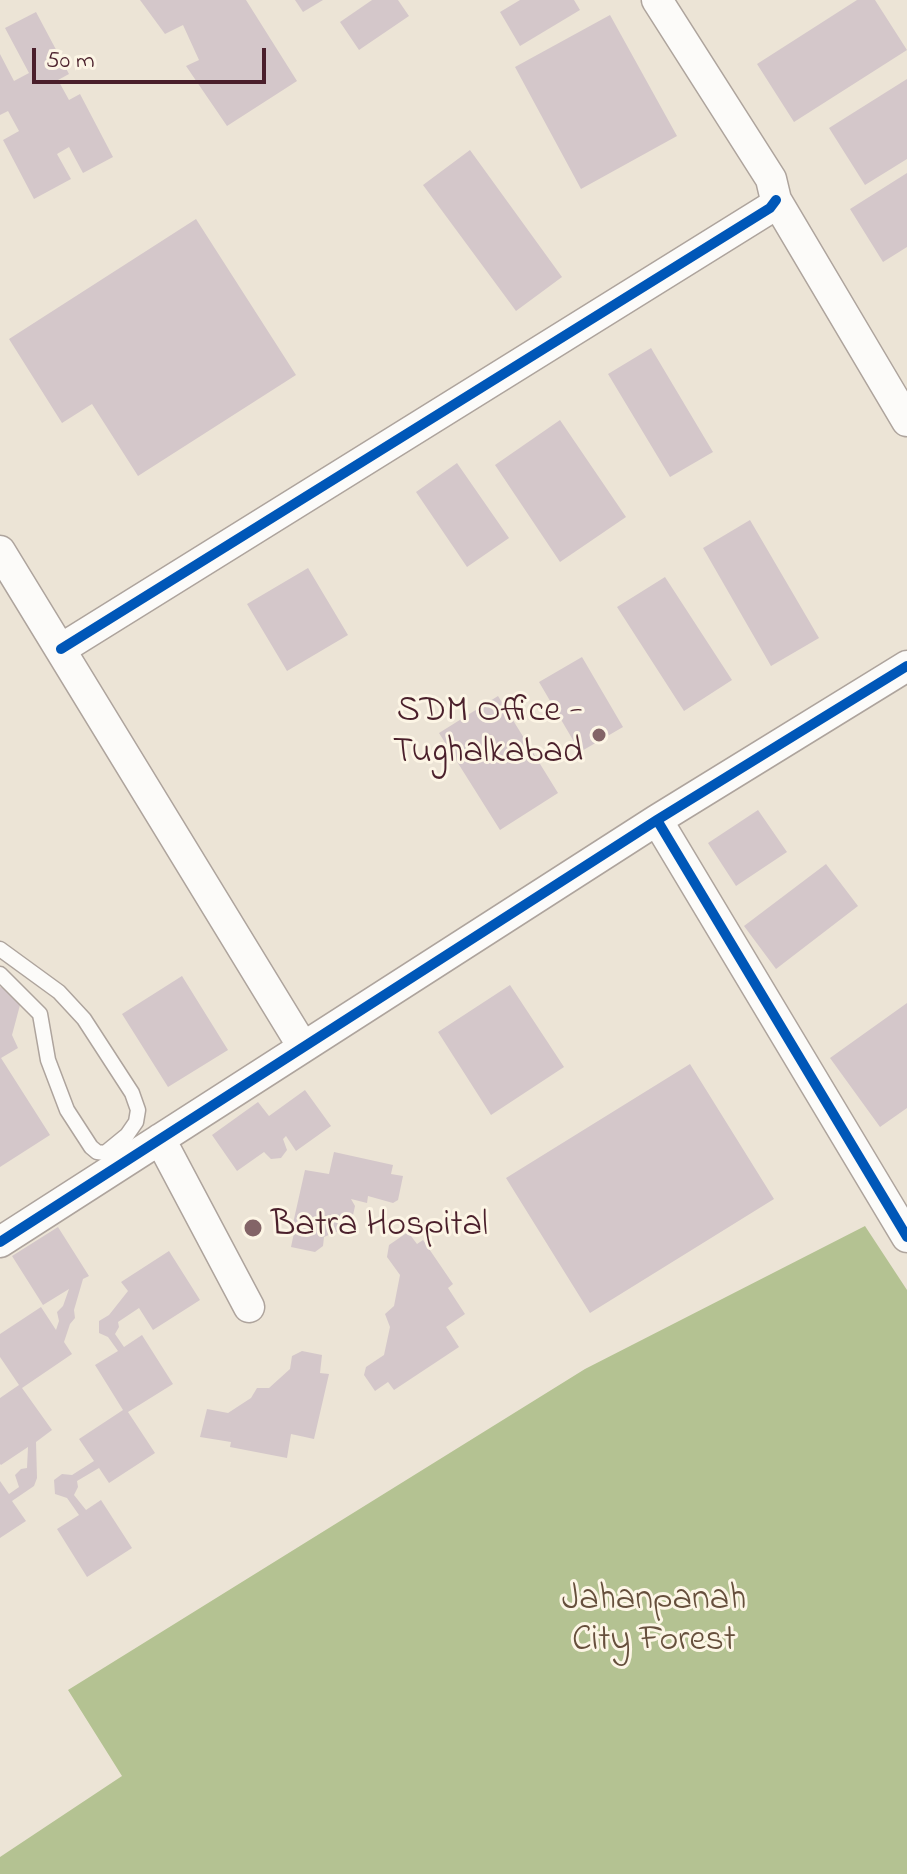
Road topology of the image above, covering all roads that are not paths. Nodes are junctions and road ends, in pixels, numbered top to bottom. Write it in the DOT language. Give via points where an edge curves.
graph roads {
  1 [pos="657,0"];
  2 [pos="776,200"];
  3 [pos="907,421"];
  4 [pos="0,551"];
  5 [pos="61,649"];
  6 [pos="907,666"];
  7 [pos="657,820"];
  8 [pos="0,949"];
  9 [pos="0,974"];
  10 [pos="303,1047"];
  11 [pos="160,1139"];
  12 [pos="907,1237"];
  13 [pos="0,1242"];
  14 [pos="249,1307"];
  1 -- 2 [label="street" via="771,179"];
  2 -- 3 [label="street"];
  2 -- 5 [label="street"];
  4 -- 5 [label="street"];
  5 -- 10 [label="street"];
  6 -- 7 [label="street"];
  7 -- 10 [label="street"];
  7 -- 12 [label="street"];
  8 -- 9 [label="lane" via="59,992 84,1019 132,1093 136,1122 105,1153 91,1147 67,1110 48,1060 40,1014"];
  10 -- 11 [label="street"];
  11 -- 13 [label="street"];
  11 -- 14 [label="street"];
}
